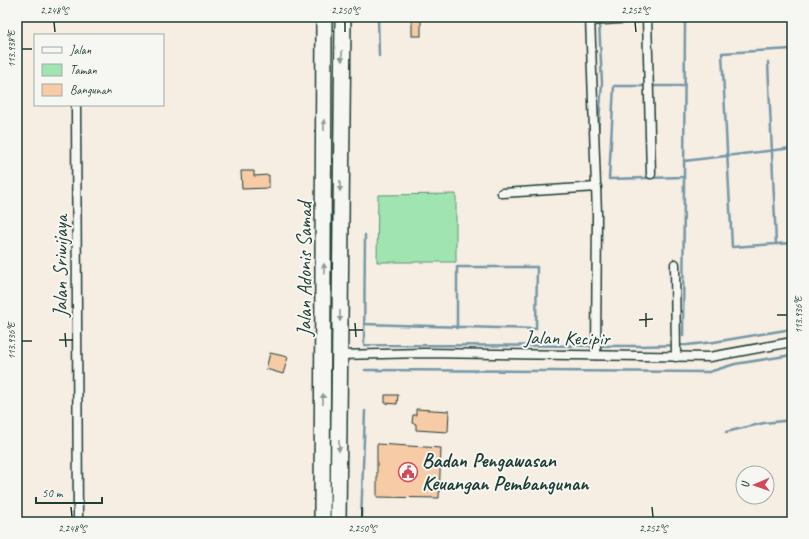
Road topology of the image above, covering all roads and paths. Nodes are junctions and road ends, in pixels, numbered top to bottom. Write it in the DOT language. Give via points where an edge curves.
graph roads {
  1 [pos="324,17"];
  2 [pos="342,17"];
  3 [pos="647,17"];
  4 [pos="592,19"];
  5 [pos="76,106"];
  6 [pos="324,151"];
  7 [pos="340,151"];
  8 [pos="651,174"];
  9 [pos="597,187"];
  10 [pos="502,193"];
  11 [pos="675,264"];
  12 [pos="792,342"];
  13 [pos="596,351"];
  14 [pos="339,355"];
  15 [pos="676,357"];
  16 [pos="78,522"];
  17 [pos="322,522"];
  18 [pos="338,522"];
  6 -- 1 [label="highway, Jalan Adonis Samad, one-way"];
  2 -- 7 [label="highway, one-way"];
  3 -- 4 [label="street"];
  3 -- 8 [label="street"];
  4 -- 9 [label="street"];
  5 -- 16 [label="street, Jalan Sriwijaya"];
  6 -- 7 [label="highway"];
  17 -- 6 [label="highway, Jalan Adonis Samad, one-way"];
  7 -- 14 [label="highway, one-way"];
  9 -- 10 [label="street"];
  9 -- 13 [label="street"];
  11 -- 15 [label="street"];
  12 -- 15 [label="street, Jalan Kecipir" via="710,357"];
  13 -- 14 [label="street, Jalan Kecipir"];
  13 -- 15 [label="street, Jalan Kecipir"];
  14 -- 18 [label="highway, one-way"];
}
